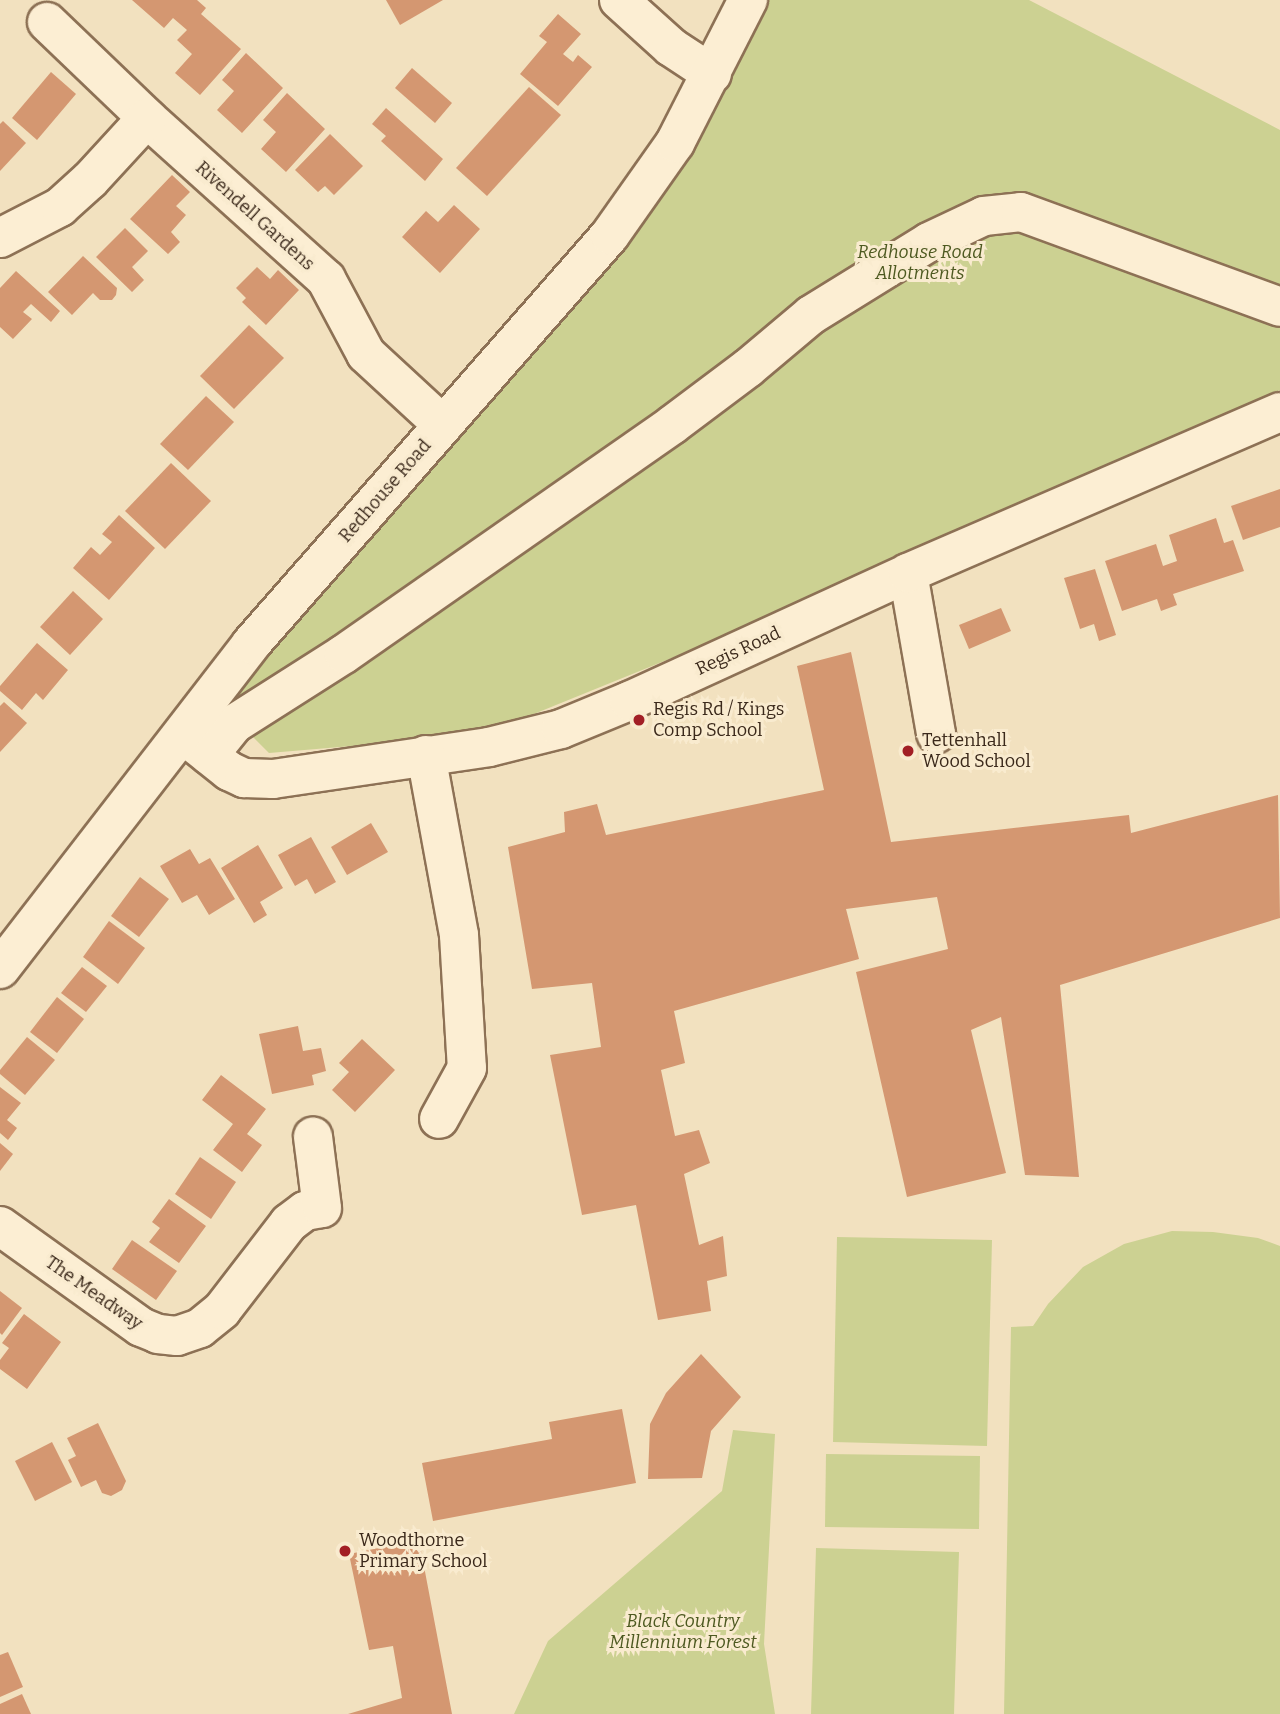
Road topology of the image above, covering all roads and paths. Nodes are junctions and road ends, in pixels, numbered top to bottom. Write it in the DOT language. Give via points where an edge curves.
graph roads {
  1 [pos="619,0"];
  2 [pos="748,0"];
  3 [pos="47,22"];
  4 [pos="712,74"];
  5 [pos="147,118"];
  6 [pos="0,238"];
  7 [pos="1280,307"];
  8 [pos="1280,412"];
  9 [pos="443,425"];
  10 [pos="908,573"];
  11 [pos="936,734"];
  12 [pos="194,744"];
  13 [pos="426,755"];
  14 [pos="0,969"];
  15 [pos="439,1119"];
  16 [pos="313,1137"];
  17 [pos="0,1226"];
  1 -- 4 [label="street" via="671,47"];
  2 -- 4 [label="street, Redhouse Road"];
  3 -- 5 [label="street, Rivendell Gardens"];
  4 -- 9 [label="street, Redhouse Road" via="675,143 611,236"];
  5 -- 6 [label="street" via="60,207"];
  5 -- 9 [label="street, Rivendell Gardens" via="326,279 366,354"];
  7 -- 12 [label="street" via="1021,212 984,216 929,242 811,314 672,425 354,647 234,724"];
  8 -- 10 [label="street, Regis Road"];
  9 -- 12 [label="street, Redhouse Road" via="251,644"];
  10 -- 11 [label="street"];
  10 -- 13 [label="street, Regis Road" via="561,729 489,747"];
  12 -- 13 [label="street, Regis Road" via="244,778 273,779"];
  12 -- 14 [label="street, Redhouse Road"];
  13 -- 15 [label="street" via="459,935 467,1068"];
  16 -- 17 [label="street, The Meadway" via="322,1208 305,1211 289,1223 222,1310 200,1328 177,1336 141,1327"];
}
